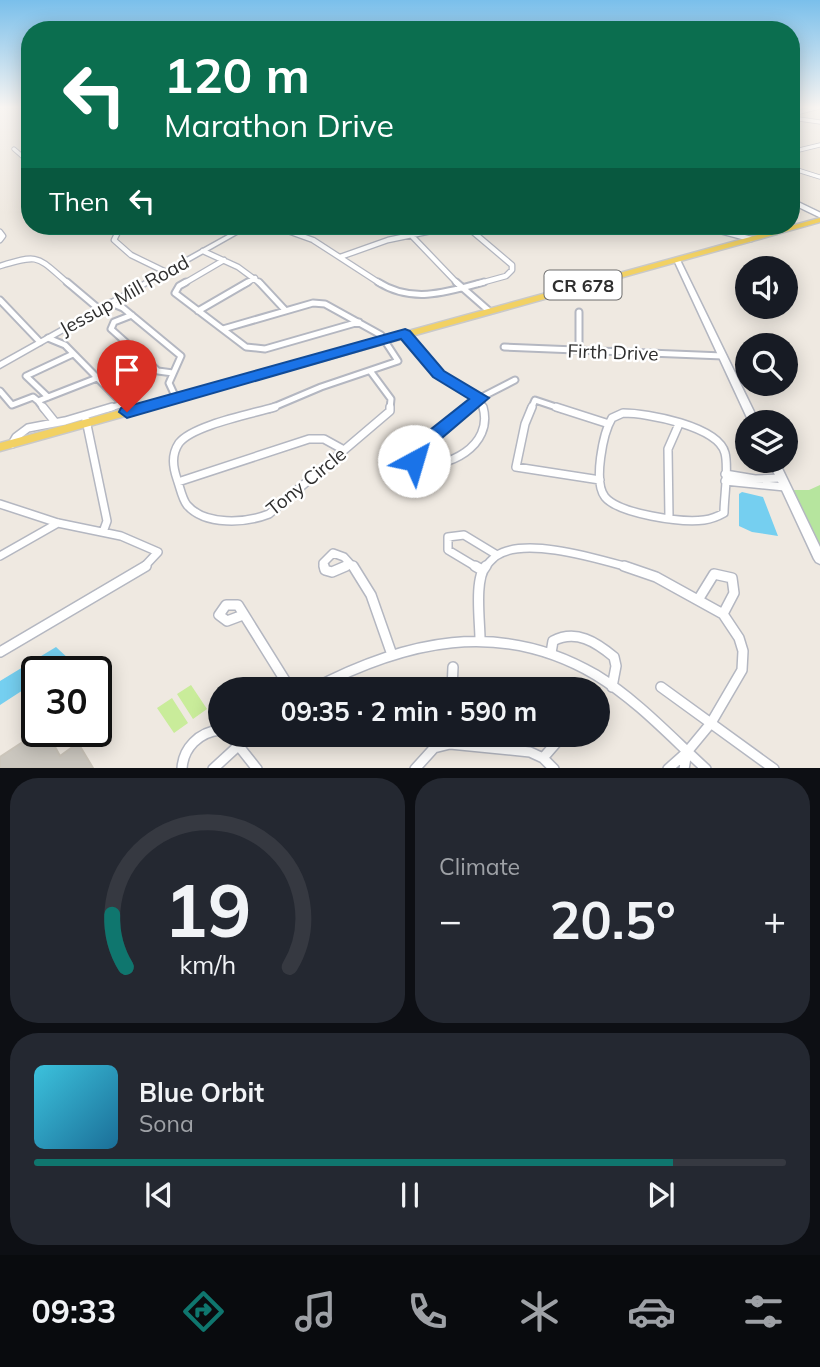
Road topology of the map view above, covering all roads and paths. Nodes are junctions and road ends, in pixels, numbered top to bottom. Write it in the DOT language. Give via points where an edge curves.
graph roads {
  1 [pos="820,145"];
  2 [pos="14,149"];
  3 [pos="800,150"];
  4 [pos="21,155"];
  5 [pos="800,171"];
  6 [pos="820,177"];
  7 [pos="800,205"];
  8 [pos="820,215"];
  9 [pos="800,222"];
  10 [pos="0,232"];
  11 [pos="116,235"];
  12 [pos="232,235"];
  13 [pos="299,235"];
  14 [pos="408,235"];
  15 [pos="412,235"];
  16 [pos="477,235"];
  17 [pos="736,235"];
  18 [pos="762,235"];
  19 [pos="751,239"];
  20 [pos="0,240"];
  21 [pos="203,251"];
  22 [pos="340,257"];
  23 [pos="225,260"];
  24 [pos="677,260"];
  25 [pos="0,266"];
  26 [pos="166,272"];
  27 [pos="255,278"];
  28 [pos="462,288"];
  29 [pos="0,300"];
  30 [pos="111,303"];
  31 [pos="99,309"];
  32 [pos="285,310"];
  33 [pos="488,310"];
  34 [pos="198,311"];
  35 [pos="579,312"];
  36 [pos="132,315"];
  37 [pos="359,321"];
  38 [pos="223,329"];
  39 [pos="405,334"];
  40 [pos="44,340"];
  41 [pos="384,341"];
  42 [pos="504,347"];
  43 [pos="579,350"];
  44 [pos="73,354"];
  45 [pos="723,356"];
  46 [pos="0,365"];
  47 [pos="371,372"];
  48 [pos="173,373"];
  49 [pos="97,377"];
  50 [pos="516,380"];
  51 [pos="0,390"];
  52 [pos="45,395"];
  53 [pos="176,398"];
  54 [pos="480,398"];
  55 [pos="36,399"];
  56 [pos="748,410"];
  57 [pos="86,419"];
  58 [pos="55,422"];
  59 [pos="609,424"];
  60 [pos="679,424"];
  61 [pos="12,444"];
  62 [pos="0,447"];
  63 [pos="344,450"];
  64 [pos="779,473"];
  65 [pos="725,477"];
  66 [pos="600,480"];
  67 [pos="178,482"];
  68 [pos="783,483"];
  69 [pos="0,504"];
  70 [pos="669,517"];
  71 [pos="58,523"];
  72 [pos="103,532"];
  73 [pos="498,555"];
  74 [pos="0,556"];
  75 [pos="820,559"];
  76 [pos="350,565"];
  77 [pos="482,570"];
  78 [pos="698,600"];
  79 [pos="723,614"];
  80 [pos="243,615"];
  81 [pos="480,639"];
  82 [pos="0,652"];
  83 [pos="391,652"];
  84 [pos="551,653"];
  85 [pos="453,667"];
  86 [pos="282,677"];
  87 [pos="333,677"];
  88 [pos="453,677"];
  89 [pos="612,687"];
  90 [pos="661,687"];
  91 [pos="711,723"];
  92 [pos="208,732"];
  93 [pos="236,747"];
  94 [pos="241,747"];
  95 [pos="434,747"];
  96 [pos="499,747"];
  97 [pos="553,747"];
  98 [pos="687,752"];
  99 [pos="543,758"];
  100 [pos="182,768"];
  101 [pos="213,768"];
  102 [pos="257,768"];
  103 [pos="415,768"];
  104 [pos="554,768"];
  105 [pos="668,768"];
  106 [pos="684,768"];
  107 [pos="706,768"];
  108 [pos="774,768"];
  1 -- 3 [label="street"];
  2 -- 4 [label="street"];
  5 -- 6 [label="street"];
  7 -- 8 [label="street"];
  8 -- 9 [label="main road, CR 678"];
  10 -- 20 [label="street"];
  11 -- 26 [label="street" via="117,244"];
  12 -- 21 [label="street, Jessup Mill Road"];
  13 -- 22 [label="street"];
  14 -- 22 [label="street"];
  15 -- 28 [label="street"];
  16 -- 28 [label="street" via="512,269 506,276"];
  17 -- 19 [label="street"];
  18 -- 19 [label="main road, CR 678"];
  19 -- 24 [label="main road, CR 678"];
  21 -- 23 [label="street"];
  21 -- 26 [label="street, Jessup Mill Road"];
  22 -- 28 [label="street" via="402,293 428,296"];
  23 -- 27 [label="street"];
  23 -- 34 [label="street" via="176,289 177,296"];
  24 -- 33 [label="main road, CR 678"];
  24 -- 45 [label="street"];
  25 -- 31 [label="street" via="39,258"];
  26 -- 30 [label="street, Jessup Mill Road"];
  27 -- 32 [label="street" via="272,290"];
  27 -- 34 [label="street"];
  28 -- 33 [label="street"];
  29 -- 40 [label="street"];
  30 -- 31 [label="street, Jessup Mill Road"];
  30 -- 36 [label="street"];
  31 -- 40 [label="street, Jessup Mill Road"];
  32 -- 37 [label="street" via="326,304"];
  32 -- 38 [label="street"];
  33 -- 39 [label="main road, CR 678"];
  34 -- 38 [label="street"];
  35 -- 43 [label="street"];
  36 -- 48 [label="street" via="181,356"];
  36 -- 48 [label="street" via="114,322 111,329 158,370"];
  37 -- 38 [label="street" via="259,350"];
  37 -- 41 [label="street"];
  39 -- 41 [label="main road, CR 678"];
  39 -- 54 [label="street" via="438,374"];
  40 -- 44 [label="street" via="60,342"];
  40 -- 46 [label="street, Jessup Mill Road"];
  41 -- 47 [label="street, Tony Circle" via="398,361"];
  41 -- 53 [label="main road, CR 678"];
  42 -- 43 [label="street, Firth Drive"];
  43 -- 45 [label="street, Firth Drive"];
  44 -- 49 [label="street"];
  44 -- 52 [label="street" via="26,376"];
  45 -- 56 [label="street"];
  47 -- 63 [label="street, Tony Circle" via="392,406"];
  47 -- 67 [label="street, Tony Circle" via="194,432 180,442 173,456"];
  48 -- 53 [label="street" via="169,386"];
  49 -- 52 [label="street"];
  49 -- 57 [label="street" via="123,404"];
  50 -- 54 [label="street"];
  51 -- 55 [label="street" via="11,404"];
  52 -- 55 [label="street"];
  53 -- 57 [label="main road, CR 678"];
  54 -- 54 [label="street" via="485,408 482,430 466,451 444,466 415,464 418,450"];
  55 -- 58 [label="street"];
  57 -- 58 [label="street"];
  57 -- 61 [label="main road, CR 678"];
  57 -- 72 [label="street" via="107,521"];
  58 -- 61 [label="street" via="23,430"];
  59 -- 60 [label="street" via="615,416 630,413"];
  59 -- 66 [label="street"];
  59 -- 66 [label="street" via="535,400 524,424 516,467"];
  60 -- 65 [label="street" via="718,440 725,453"];
  60 -- 70 [label="street" via="668,449"];
  61 -- 62 [label="main road, CR 678"];
  63 -- 67 [label="street" via="324,439 309,439"];
  63 -- 67 [label="street, Tony Circle" via="269,514 245,522 190,509"];
  64 -- 68 [label="street"];
  65 -- 68 [label="street"];
  65 -- 70 [label="street" via="726,507 720,516 704,521"];
  66 -- 70 [label="street" via="605,496 618,507"];
  68 -- 75 [label="street"];
  69 -- 71 [label="street"];
  71 -- 72 [label="street"];
  71 -- 74 [label="street"];
  72 -- 82 [label="street" via="137,541 156,550 157,555"];
  73 -- 77 [label="street"];
  73 -- 77 [label="street" via="464,536 448,537 448,550"];
  73 -- 78 [label="street" via="532,547 601,559 656,577"];
  76 -- 83 [label="street" via="374,598"];
  77 -- 81 [label="street"];
  78 -- 79 [label="street"];
  78 -- 79 [label="street" via="714,574 732,578 734,593"];
  79 -- 91 [label="street" via="739,638 742,670"];
  80 -- 86 [label="street"];
  81 -- 83 [label="street"];
  81 -- 84 [label="street"];
  83 -- 87 [label="street"];
  84 -- 89 [label="street"];
  84 -- 89 [label="street" via="554,641 564,634 573,633 597,644 614,657"];
  85 -- 88 [label="street"];
  89 -- 98 [label="street"];
  90 -- 91 [label="street"];
  91 -- 98 [label="street"];
  91 -- 108 [label="street"];
  92 -- 100 [label="street" via="187,749"];
  93 -- 101 [label="street"];
  94 -- 102 [label="street"];
  95 -- 103 [label="street"];
  96 -- 99 [label="street"];
  97 -- 99 [label="street"];
  98 -- 105 [label="street"];
  98 -- 106 [label="street"];
  98 -- 107 [label="street"];
  99 -- 104 [label="street"];
}
